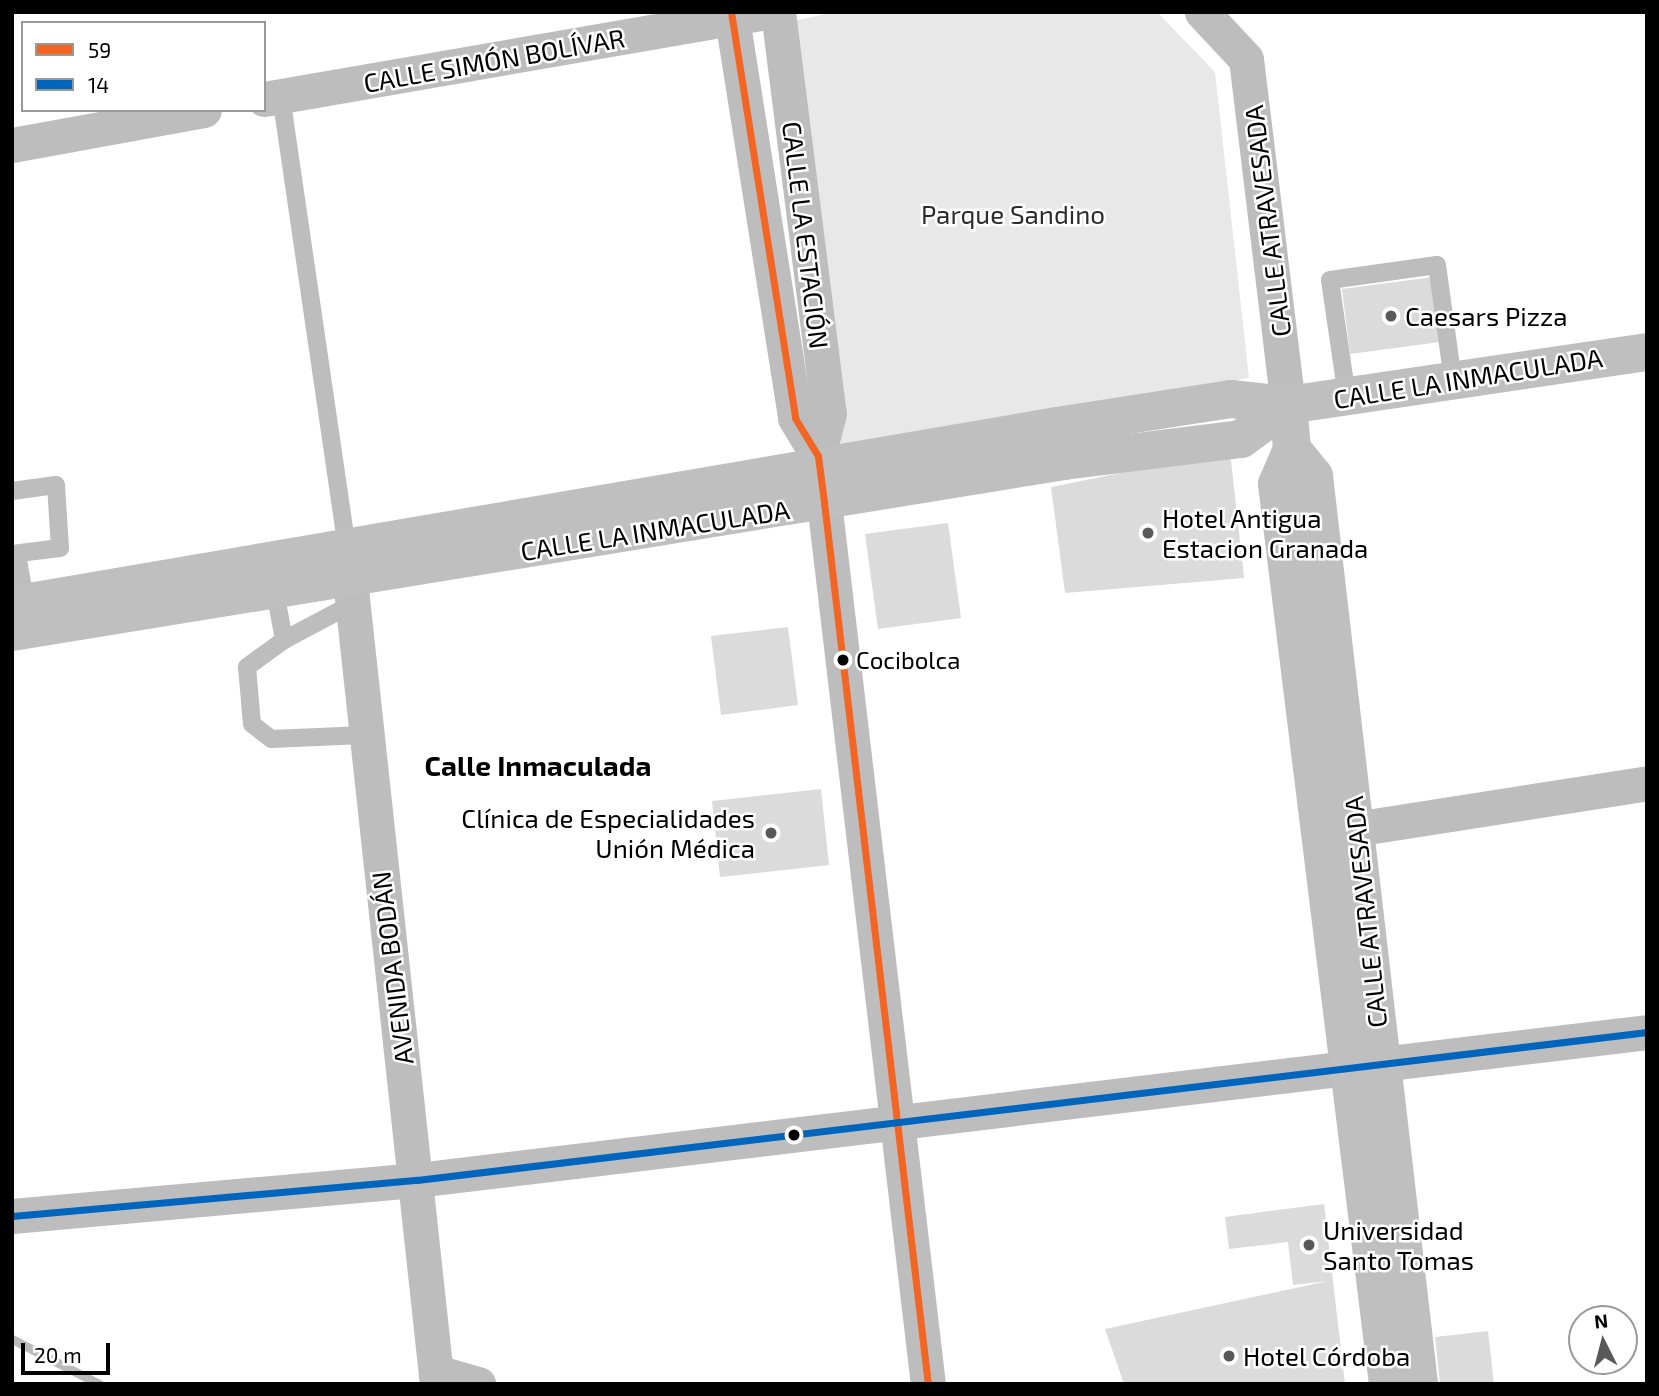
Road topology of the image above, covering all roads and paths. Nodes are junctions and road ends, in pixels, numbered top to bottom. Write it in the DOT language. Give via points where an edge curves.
graph roads {
  1 [pos="766,12"];
  2 [pos="778,12"];
  3 [pos="1202,12"];
  4 [pos="731,15"];
  5 [pos="273,98"];
  6 [pos="193,112"];
  7 [pos="12,145"];
  8 [pos="1647,352"];
  9 [pos="1453,380"];
  10 [pos="1347,397"];
  11 [pos="1288,405"];
  12 [pos="820,475"];
  13 [pos="12,491"];
  14 [pos="15,554"];
  15 [pos="348,580"];
  16 [pos="275,591"];
  17 [pos="20,618"];
  18 [pos="284,640"];
  19 [pos="365,735"];
  20 [pos="1647,783"];
  21 [pos="1341,832"];
  22 [pos="1647,1032"];
  23 [pos="1365,1064"];
  24 [pos="902,1123"];
  25 [pos="417,1180"];
  26 [pos="12,1216"];
  27 [pos="1393,1299"];
  28 [pos="436,1378"];
  29 [pos="478,1384"];
  30 [pos="928,1384"];
  31 [pos="1388,1384"];
  32 [pos="1419,1384"];
  1 -- 4 [label="street, CALLE SIMÓN BOLÍVAR"];
  2 -- 12 [label="street, CALLE LA ESTACIÓN" via="829,413"];
  3 -- 11 [label="street, CALLE ATRAVESADA" via="1246,59"];
  4 -- 5 [label="street, CALLE SIMÓN BOLÍVAR"];
  4 -- 12 [label="street, CALLE LA ESTACIÓN" via="795,418"];
  5 -- 15 [label="lane"];
  6 -- 7 [label="street"];
  8 -- 9 [label="main road, CALLE LA INMACULADA"];
  9 -- 10 [label="main road, CALLE LA INMACULADA"];
  9 -- 10 [label="lane" via="1437,265 1330,280"];
  10 -- 11 [label="main road, CALLE LA INMACULADA"];
  11 -- 12 [label="main road, CALLE LA INMACULADA" via="1231,399 1061,443"];
  11 -- 21 [label="main road, CALLE ATRAVESADA" via="1292,449 1314,476 1315,632"];
  12 -- 15 [label="main road, CALLE LA INMACULADA"];
  12 -- 24 [label="street, CALLE LA ESTACIÓN"];
  13 -- 14 [label="lane" via="56,485 60,548"];
  14 -- 17 [label="lane"];
  15 -- 16 [label="main road, CALLE LA INMACULADA"];
  15 -- 17 [label="main road, CALLE LA INMACULADA"];
  15 -- 18 [label="lane"];
  15 -- 19 [label="street, AVENIDA BODÁN"];
  16 -- 17 [label="main road, CALLE LA INMACULADA"];
  16 -- 18 [label="lane"];
  18 -- 19 [label="lane" via="247,667 251,724 271,738"];
  19 -- 25 [label="street, AVENIDA BODÁN"];
  20 -- 21 [label="street"];
  21 -- 23 [label="main road, CALLE ATRAVESADA"];
  22 -- 23 [label="street"];
  23 -- 24 [label="street"];
  23 -- 27 [label="main road, CALLE ATRAVESADA"];
  24 -- 25 [label="street"];
  24 -- 30 [label="street, CALLE LA ESTACIÓN"];
  25 -- 26 [label="street"];
  25 -- 28 [label="street, AVENIDA BODÁN"];
  27 -- 31 [label="main road, CALLE ATRAVESADA"];
  27 -- 32 [label="main road, CALLE ATRAVESADA"];
  28 -- 29 [label="street"];
}
